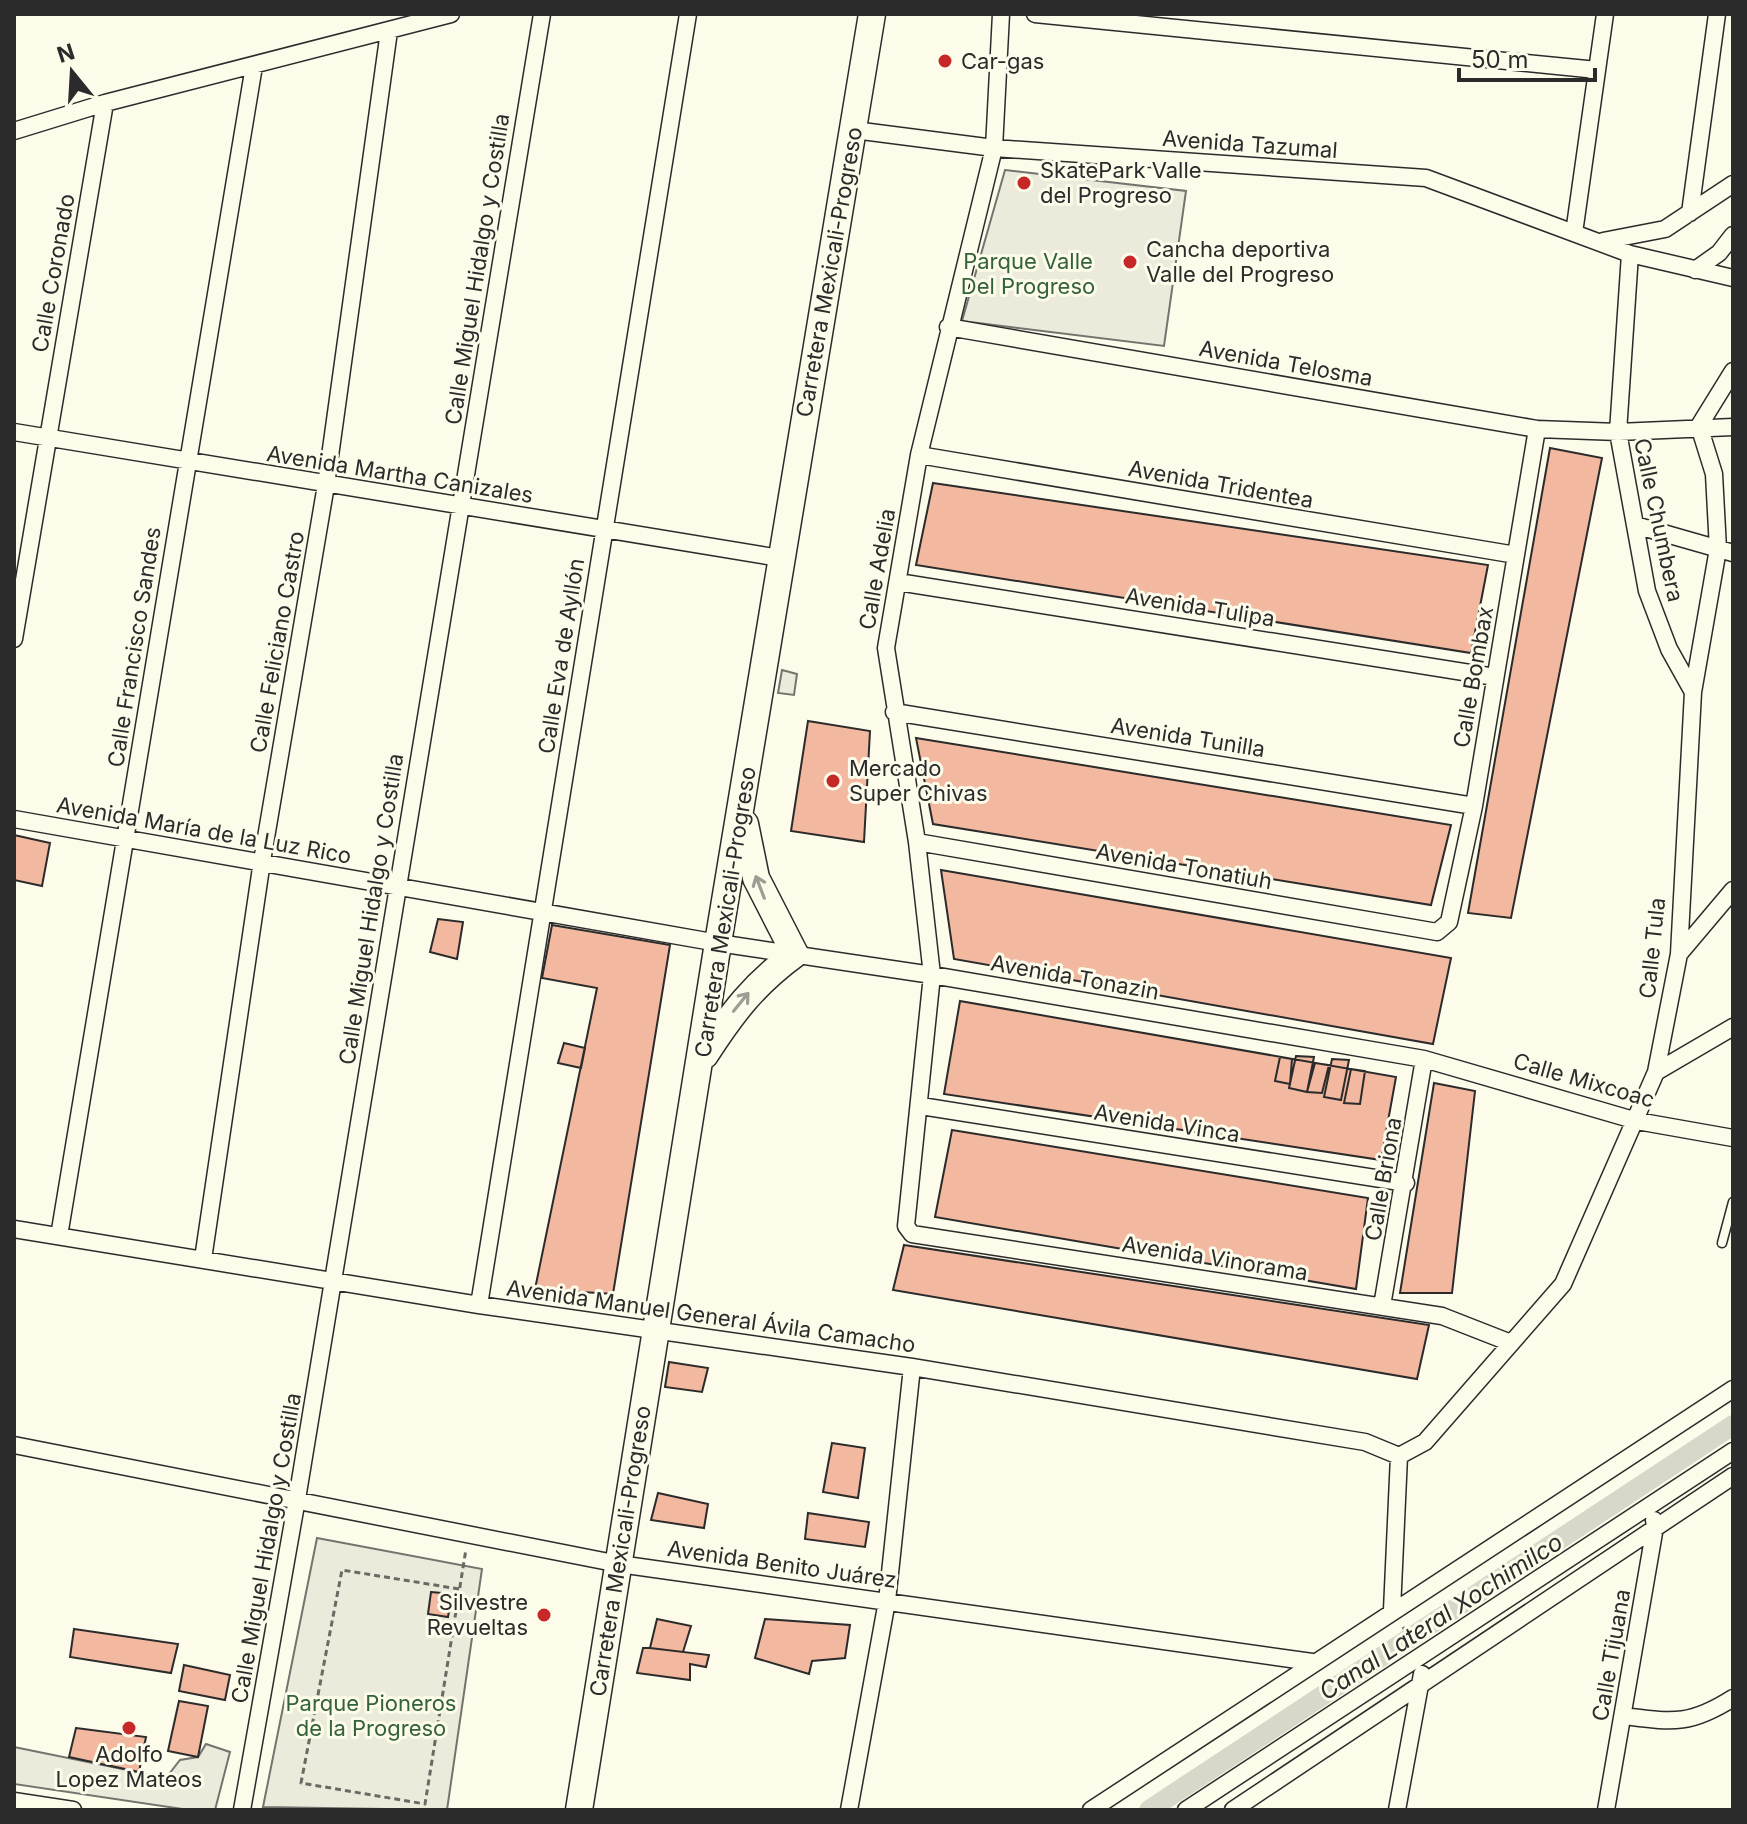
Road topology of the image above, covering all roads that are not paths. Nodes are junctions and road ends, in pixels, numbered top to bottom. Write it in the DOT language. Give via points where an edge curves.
graph roads {
  1 [pos="451,14"];
  2 [pos="542,14"];
  3 [pos="688,14"];
  4 [pos="872,14"];
  5 [pos="1001,14"];
  6 [pos="1035,14"];
  7 [pos="1605,14"];
  8 [pos="1717,14"];
  9 [pos="389,31"];
  10 [pos="254,66"];
  11 [pos="1597,70"];
  12 [pos="105,103"];
  13 [pos="854,130"];
  14 [pos="14,131"];
  15 [pos="994,148"];
  16 [pos="1733,184"];
  17 [pos="1690,213"];
  18 [pos="1574,233"];
  19 [pos="1733,235"];
  20 [pos="1597,242"];
  21 [pos="1630,254"];
  22 [pos="1695,270"];
  23 [pos="1733,278"];
  24 [pos="948,327"];
  25 [pos="1733,371"];
  26 [pos="1699,426"];
  27 [pos="1733,427"];
  28 [pos="1537,429"];
  29 [pos="14,432"];
  30 [pos="1618,432"];
  31 [pos="47,438"];
  32 [pos="919,455"];
  33 [pos="185,461"];
  34 [pos="326,485"];
  35 [pos="460,506"];
  36 [pos="1635,525"];
  37 [pos="604,530"];
  38 [pos="1725,551"];
  39 [pos="1516,555"];
  40 [pos="780,558"];
  41 [pos="898,582"];
  42 [pos="14,639"];
  43 [pos="1495,677"];
  44 [pos="1693,692"];
  45 [pos="894,712"];
  46 [pos="1474,806"];
  47 [pos="742,813"];
  48 [pos="14,819"];
  49 [pos="127,838"];
  50 [pos="917,842"];
  51 [pos="262,861"];
  52 [pos="397,885"];
  53 [pos="1733,890"];
  54 [pos="543,910"];
  55 [pos="1443,929"];
  56 [pos="718,943"];
  57 [pos="795,954"];
  58 [pos="1679,954"];
  59 [pos="932,975"];
  60 [pos="1733,1027"];
  61 [pos="1424,1059"];
  62 [pos="701,1062"];
  63 [pos="1656,1072"];
  64 [pos="921,1106"];
  65 [pos="1637,1121"];
  66 [pos="1733,1138"];
  67 [pos="1406,1183"];
  68 [pos="1733,1202"];
  69 [pos="14,1229"];
  70 [pos="908,1231"];
  71 [pos="59,1236"];
  72 [pos="1722,1243"];
  73 [pos="203,1259"];
  74 [pos="333,1280"];
  75 [pos="479,1305"];
  76 [pos="1382,1306"];
  77 [pos="655,1332"];
  78 [pos="1511,1343"];
  79 [pos="912,1367"];
  80 [pos="1733,1389"];
  81 [pos="14,1445"];
  82 [pos="1733,1451"];
  83 [pos="1399,1456"];
  84 [pos="1733,1476"];
  85 [pos="297,1499"];
  86 [pos="1650,1507"];
  87 [pos="1655,1527"];
  88 [pos="619,1564"];
  89 [pos="887,1601"];
  90 [pos="1396,1616"];
  91 [pos="1416,1648"];
  92 [pos="1312,1662"];
  93 [pos="1423,1680"];
  94 [pos="1733,1698"];
  95 [pos="1623,1716"];
  96 [pos="14,1801"];
  97 [pos="73,1810"];
  98 [pos="242,1810"];
  99 [pos="579,1810"];
  100 [pos="849,1810"];
  101 [pos="1091,1810"];
  102 [pos="1186,1810"];
  103 [pos="1233,1810"];
  104 [pos="1397,1810"];
  105 [pos="1606,1810"];
  1 -- 9 [label="street"];
  2 -- 35 [label="street, Calle Miguel Hidalgo y Costilla"];
  3 -- 37 [label="street, Calle Eva de Ayllón"];
  4 -- 13 [label="main road, Carretera Mexicali-Progreso"];
  5 -- 15 [label="street, Calle Adelia"];
  6 -- 11 [label="street"];
  7 -- 11 [label="street"];
  8 -- 17 [label="street"];
  9 -- 10 [label="street"];
  9 -- 34 [label="street, Calle Feliciano Castro"];
  10 -- 12 [label="street"];
  10 -- 33 [label="street, Calle Francisco Sandes"];
  11 -- 18 [label="street"];
  12 -- 14 [label="street"];
  12 -- 31 [label="street, Calle Coronado"];
  13 -- 15 [label="street, Avenida Tazumal"];
  13 -- 40 [label="main road, Carretera Mexicali-Progreso"];
  15 -- 18 [label="street, Avenida Tazumal" via="1426,178"];
  15 -- 24 [label="street, Calle Adelia"];
  16 -- 17 [label="street"];
  17 -- 20 [label="street" via="1665,229"];
  18 -- 20 [label="street, Avenida Tazumal"];
  19 -- 22 [label="street"];
  20 -- 21 [label="street, Avenida Tazumal"];
  21 -- 22 [label="street, Avenida Tazumal"];
  21 -- 30 [label="street, Calle Chumbera"];
  22 -- 23 [label="street, Avenida Tazumal"];
  24 -- 28 [label="street, Avenida Telosma"];
  24 -- 32 [label="street, Calle Adelia"];
  25 -- 26 [label="street"];
  26 -- 27 [label="street, Avenida Telosma"];
  26 -- 30 [label="street, Avenida Telosma"];
  26 -- 38 [label="street, Calle Tula" via="1714,474"];
  28 -- 30 [label="street, Avenida Telosma"];
  28 -- 39 [label="street, Calle Bombax"];
  29 -- 31 [label="street, Avenida Martha Canizales"];
  30 -- 36 [label="street, Calle Chumbera"];
  31 -- 33 [label="street, Avenida Martha Canizales"];
  31 -- 42 [label="street, Calle Coronado"];
  32 -- 39 [label="street, Avenida Tridentea"];
  32 -- 41 [label="street, Calle Adelia"];
  33 -- 34 [label="street, Avenida Martha Canizales"];
  33 -- 49 [label="street, Calle Francisco Sandes"];
  34 -- 35 [label="street, Avenida Martha Canizales"];
  34 -- 51 [label="street, Calle Feliciano Castro"];
  35 -- 37 [label="street, Avenida Martha Canizales"];
  35 -- 52 [label="street, Calle Miguel Hidalgo y Costilla"];
  36 -- 38 [label="street"];
  36 -- 44 [label="street, Calle Chumbera" via="1647,591 1669,649"];
  37 -- 40 [label="street, Avenida Martha Canizales"];
  37 -- 54 [label="street, Calle Eva de Ayllón"];
  38 -- 44 [label="street, Calle Tula"];
  39 -- 43 [label="street, Calle Bombax"];
  40 -- 47 [label="main road, Carretera Mexicali-Progreso"];
  41 -- 43 [label="street, Avenida Tulipa"];
  41 -- 45 [label="street, Calle Adelia" via="886,648"];
  43 -- 46 [label="street, Calle Bombax"];
  44 -- 58 [label="street, Calle Tula"];
  45 -- 46 [label="street, Avenida Tunilla"];
  45 -- 50 [label="street, Calle Adelia"];
  46 -- 55 [label="street, Calle Bombax" via="1449,922"];
  47 -- 56 [label="main road, Carretera Mexicali-Progreso"];
  57 -- 47 [label="main road, one-way" via="756,878"];
  48 -- 49 [label="street, Avenida María de la Luz Rico"];
  49 -- 51 [label="street, Avenida María de la Luz Rico"];
  49 -- 71 [label="street, Calle Francisco Sandes"];
  50 -- 55 [label="street, Avenida Tonatiuh"];
  50 -- 59 [label="street, Calle Adelia"];
  51 -- 52 [label="street, Avenida María de la Luz Rico"];
  51 -- 73 [label="street, Calle Feliciano Castro"];
  52 -- 54 [label="street, Avenida María de la Luz Rico"];
  52 -- 74 [label="street, Calle Miguel Hidalgo y Costilla"];
  53 -- 58 [label="street"];
  54 -- 56 [label="street, Avenida María de la Luz Rico"];
  54 -- 75 [label="street, Calle Eva de Ayllón"];
  56 -- 57 [label="street, Avenida Tonazin"];
  56 -- 62 [label="main road, Carretera Mexicali-Progreso"];
  57 -- 59 [label="street, Avenida Tonazin"];
  62 -- 57 [label="main road, one-way" via="759,980"];
  58 -- 63 [label="street, Calle Tula"];
  59 -- 61 [label="street, Avenida Tonazin"];
  59 -- 64 [label="street, Calle Adelia"];
  60 -- 63 [label="street"];
  61 -- 65 [label="street, Calle Mixcoac"];
  61 -- 67 [label="street, Calle Briona"];
  62 -- 77 [label="main road, Carretera Mexicali-Progreso"];
  63 -- 65 [label="street, Calle Tula"];
  64 -- 67 [label="street, Avenida Vinca"];
  64 -- 70 [label="street, Calle Adelia"];
  65 -- 66 [label="street, Calle Mixcoac"];
  65 -- 78 [label="street, Calle Tula" via="1563,1284"];
  67 -- 76 [label="street, Calle Briona"];
  68 -- 72 [label="lane"];
  69 -- 71 [label="street, Avenida Manuel General Ávila Camacho"];
  70 -- 76 [label="street, Avenida Vinorama"];
  71 -- 73 [label="street, Avenida Manuel General Ávila Camacho"];
  73 -- 74 [label="street, Avenida Manuel General Ávila Camacho"];
  74 -- 75 [label="street, Avenida Manuel General Ávila Camacho"];
  74 -- 85 [label="street, Calle Miguel Hidalgo y Costilla"];
  75 -- 77 [label="street, Avenida Manuel General Ávila Camacho"];
  76 -- 78 [label="street, Avenida Vinorama" via="1442,1316"];
  77 -- 79 [label="street, Avenida Manuel General Ávila Camacho"];
  77 -- 88 [label="main road, Carretera Mexicali-Progreso"];
  78 -- 83 [label="street, Calle Tula" via="1425,1442"];
  79 -- 83 [label="street, Avenida Manuel General Ávila Camacho" via="1365,1442"];
  79 -- 89 [label="street"];
  80 -- 90 [label="street"];
  81 -- 85 [label="street, Avenida Benito Juárez"];
  82 -- 86 [label="street"];
  83 -- 90 [label="street"];
  84 -- 87 [label="street"];
  85 -- 88 [label="street, Avenida Benito Juárez"];
  85 -- 98 [label="street, Calle Miguel Hidalgo y Costilla"];
  86 -- 87 [label="street, Calle Tijuana"];
  86 -- 91 [label="street"];
  87 -- 93 [label="street"];
  87 -- 95 [label="street, Calle Tijuana"];
  88 -- 89 [label="street, Avenida Benito Juárez"];
  88 -- 99 [label="main road, Carretera Mexicali-Progreso"];
  89 -- 92 [label="street, Avenida Benito Juárez"];
  89 -- 100 [label="street"];
  90 -- 92 [label="street"];
  91 -- 93 [label="street"];
  91 -- 102 [label="street"];
  92 -- 101 [label="street"];
  93 -- 103 [label="street"];
  93 -- 104 [label="street"];
  94 -- 95 [label="street" via="1706,1716 1672,1722"];
  95 -- 105 [label="street, Calle Tijuana"];
  96 -- 97 [label="street"];
}
